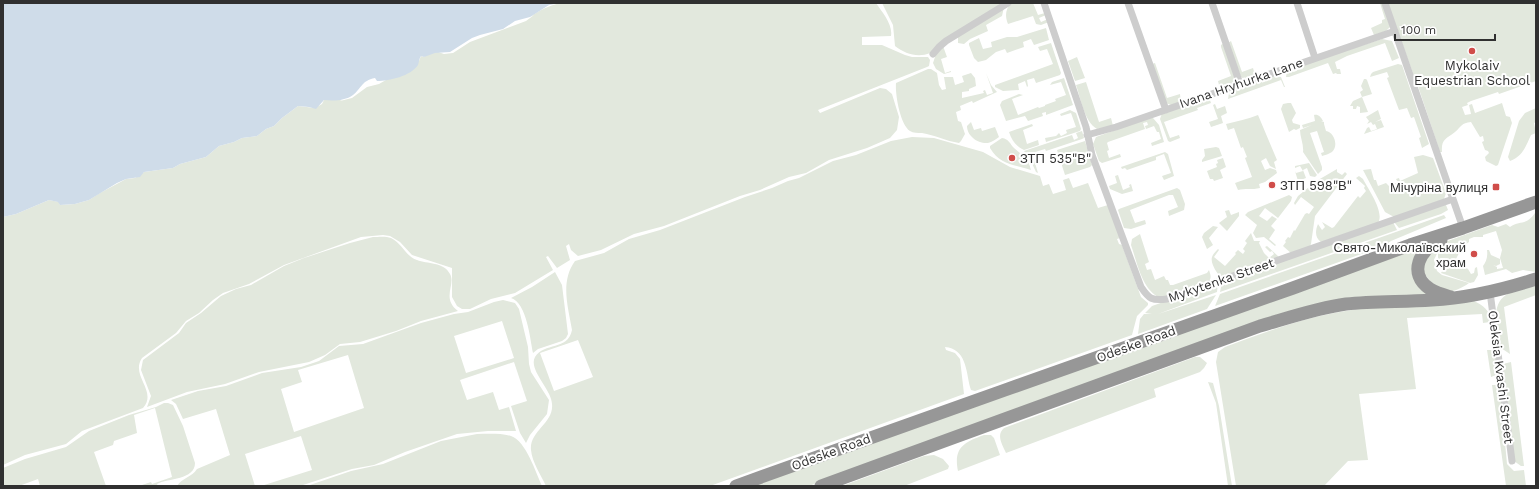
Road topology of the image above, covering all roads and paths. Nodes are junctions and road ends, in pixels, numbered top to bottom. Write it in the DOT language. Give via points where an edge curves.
graph roads {
  1 [pos="1008,3"];
  2 [pos="1044,3"];
  3 [pos="1128,3"];
  4 [pos="1212,3"];
  5 [pos="1297,3"];
  6 [pos="1385,3"];
  7 [pos="1395,31"];
  8 [pos="932,54"];
  9 [pos="1315,58"];
  10 [pos="1240,84"];
  11 [pos="1166,110"];
  12 [pos="1087,135"];
  13 [pos="1453,199"];
  14 [pos="1536,202"];
  15 [pos="1463,228"];
  16 [pos="1536,279"];
  17 [pos="1490,292"];
  18 [pos="1461,297"];
  19 [pos="1512,462"];
  20 [pos="736,486"];
  21 [pos="821,486"];
  1 -- 8 [label="street" via="946,41"];
  2 -- 12 [label="street, Mykytenka Street" via="1071,79"];
  3 -- 11 [label="street"];
  4 -- 10 [label="street"];
  5 -- 9 [label="street"];
  6 -- 7 [label="street"];
  7 -- 9 [label="street, Ivana Hryhurka Lane"];
  7 -- 13 [label="street"];
  9 -- 10 [label="street, Ivana Hryhurka Lane"];
  10 -- 11 [label="street, Ivana Hryhurka Lane"];
  11 -- 12 [label="street, Ivana Hryhurka Lane"];
  12 -- 13 [label="street, Mykytenka Street" via="1141,287 1152,299 1167,300"];
  13 -- 15 [label="street"];
  14 -- 15 [label="highway, Odeske Road"];
  15 -- 18 [label="highway" via="1457,234 1426,249 1418,264 1423,283 1430,289"];
  15 -- 20 [label="highway, Odeske Road"];
  16 -- 17 [label="highway, Odeske Road"];
  17 -- 18 [label="highway, Odeske Road"];
  17 -- 19 [label="street, Oleksia Kvashi Street"];
  18 -- 21 [label="highway, Odeske Road" via="1345,304 1288,318"];
}
